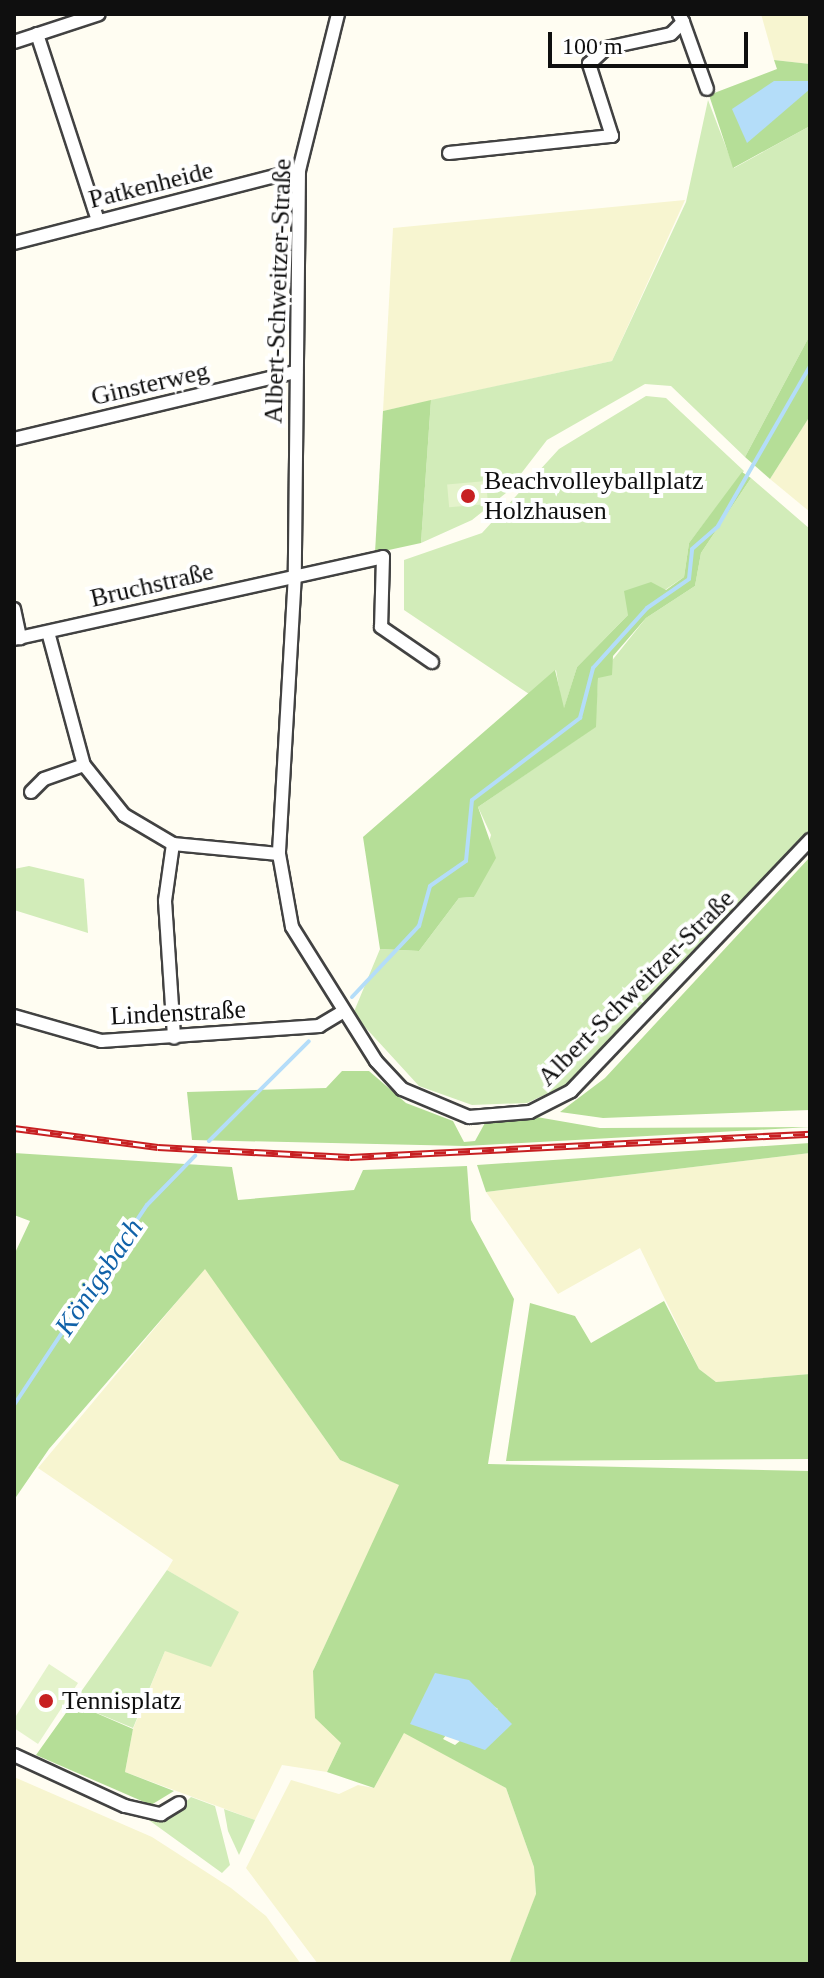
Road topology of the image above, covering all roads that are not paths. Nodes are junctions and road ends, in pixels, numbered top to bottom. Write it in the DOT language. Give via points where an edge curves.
graph roads {
  1 [pos="99,14"];
  2 [pos="338,14"];
  3 [pos="681,18"];
  4 [pos="37,34"];
  5 [pos="14,42"];
  6 [pos="707,89"];
  7 [pos="449,153"];
  8 [pos="299,170"];
  9 [pos="98,221"];
  10 [pos="14,243"];
  11 [pos="296,372"];
  12 [pos="14,439"];
  13 [pos="295,574"];
  14 [pos="14,609"];
  15 [pos="48,632"];
  16 [pos="17,638"];
  17 [pos="432,662"];
  18 [pos="84,765"];
  19 [pos="31,792"];
  20 [pos="810,840"];
  21 [pos="173,844"];
  22 [pos="279,854"];
  23 [pos="344,1011"];
  24 [pos="14,1016"];
  25 [pos="174,1038"];
  26 [pos="14,1755"];
  27 [pos="179,1803"];
  1 -- 4 [label="street"];
  2 -- 8 [label="street, Albert-Schweitzer-Straße"];
  3 -- 6 [label="street"];
  3 -- 7 [label="street" via="671,34 606,48 589,64 612,136"];
  4 -- 5 [label="street"];
  4 -- 9 [label="street"];
  8 -- 9 [label="street, Patkenheide"];
  8 -- 11 [label="street, Albert-Schweitzer-Straße"];
  9 -- 10 [label="street, Patkenheide"];
  11 -- 12 [label="street, Ginsterweg"];
  11 -- 13 [label="street, Albert-Schweitzer-Straße"];
  13 -- 15 [label="street, Bruchstraße"];
  13 -- 17 [label="street" via="383,557 381,627"];
  13 -- 22 [label="street, Albert-Schweitzer-Straße"];
  14 -- 16 [label="street, Bruchstraße"];
  15 -- 16 [label="street, Bruchstraße"];
  15 -- 18 [label="street"];
  18 -- 19 [label="street" via="44,779"];
  18 -- 21 [label="street" via="124,815"];
  20 -- 23 [label="street, Albert-Schweitzer-Straße" via="604,1059 549,1106 469,1117 434,1106 402,1089"];
  21 -- 22 [label="street"];
  21 -- 25 [label="street" via="165,901"];
  22 -- 23 [label="street, Albert-Schweitzer-Straße" via="292,927"];
  23 -- 25 [label="street, Lindenstraße" via="319,1026"];
  24 -- 25 [label="street, Lindenstraße" via="101,1041"];
  26 -- 27 [label="street" via="125,1806 161,1814"];
}
